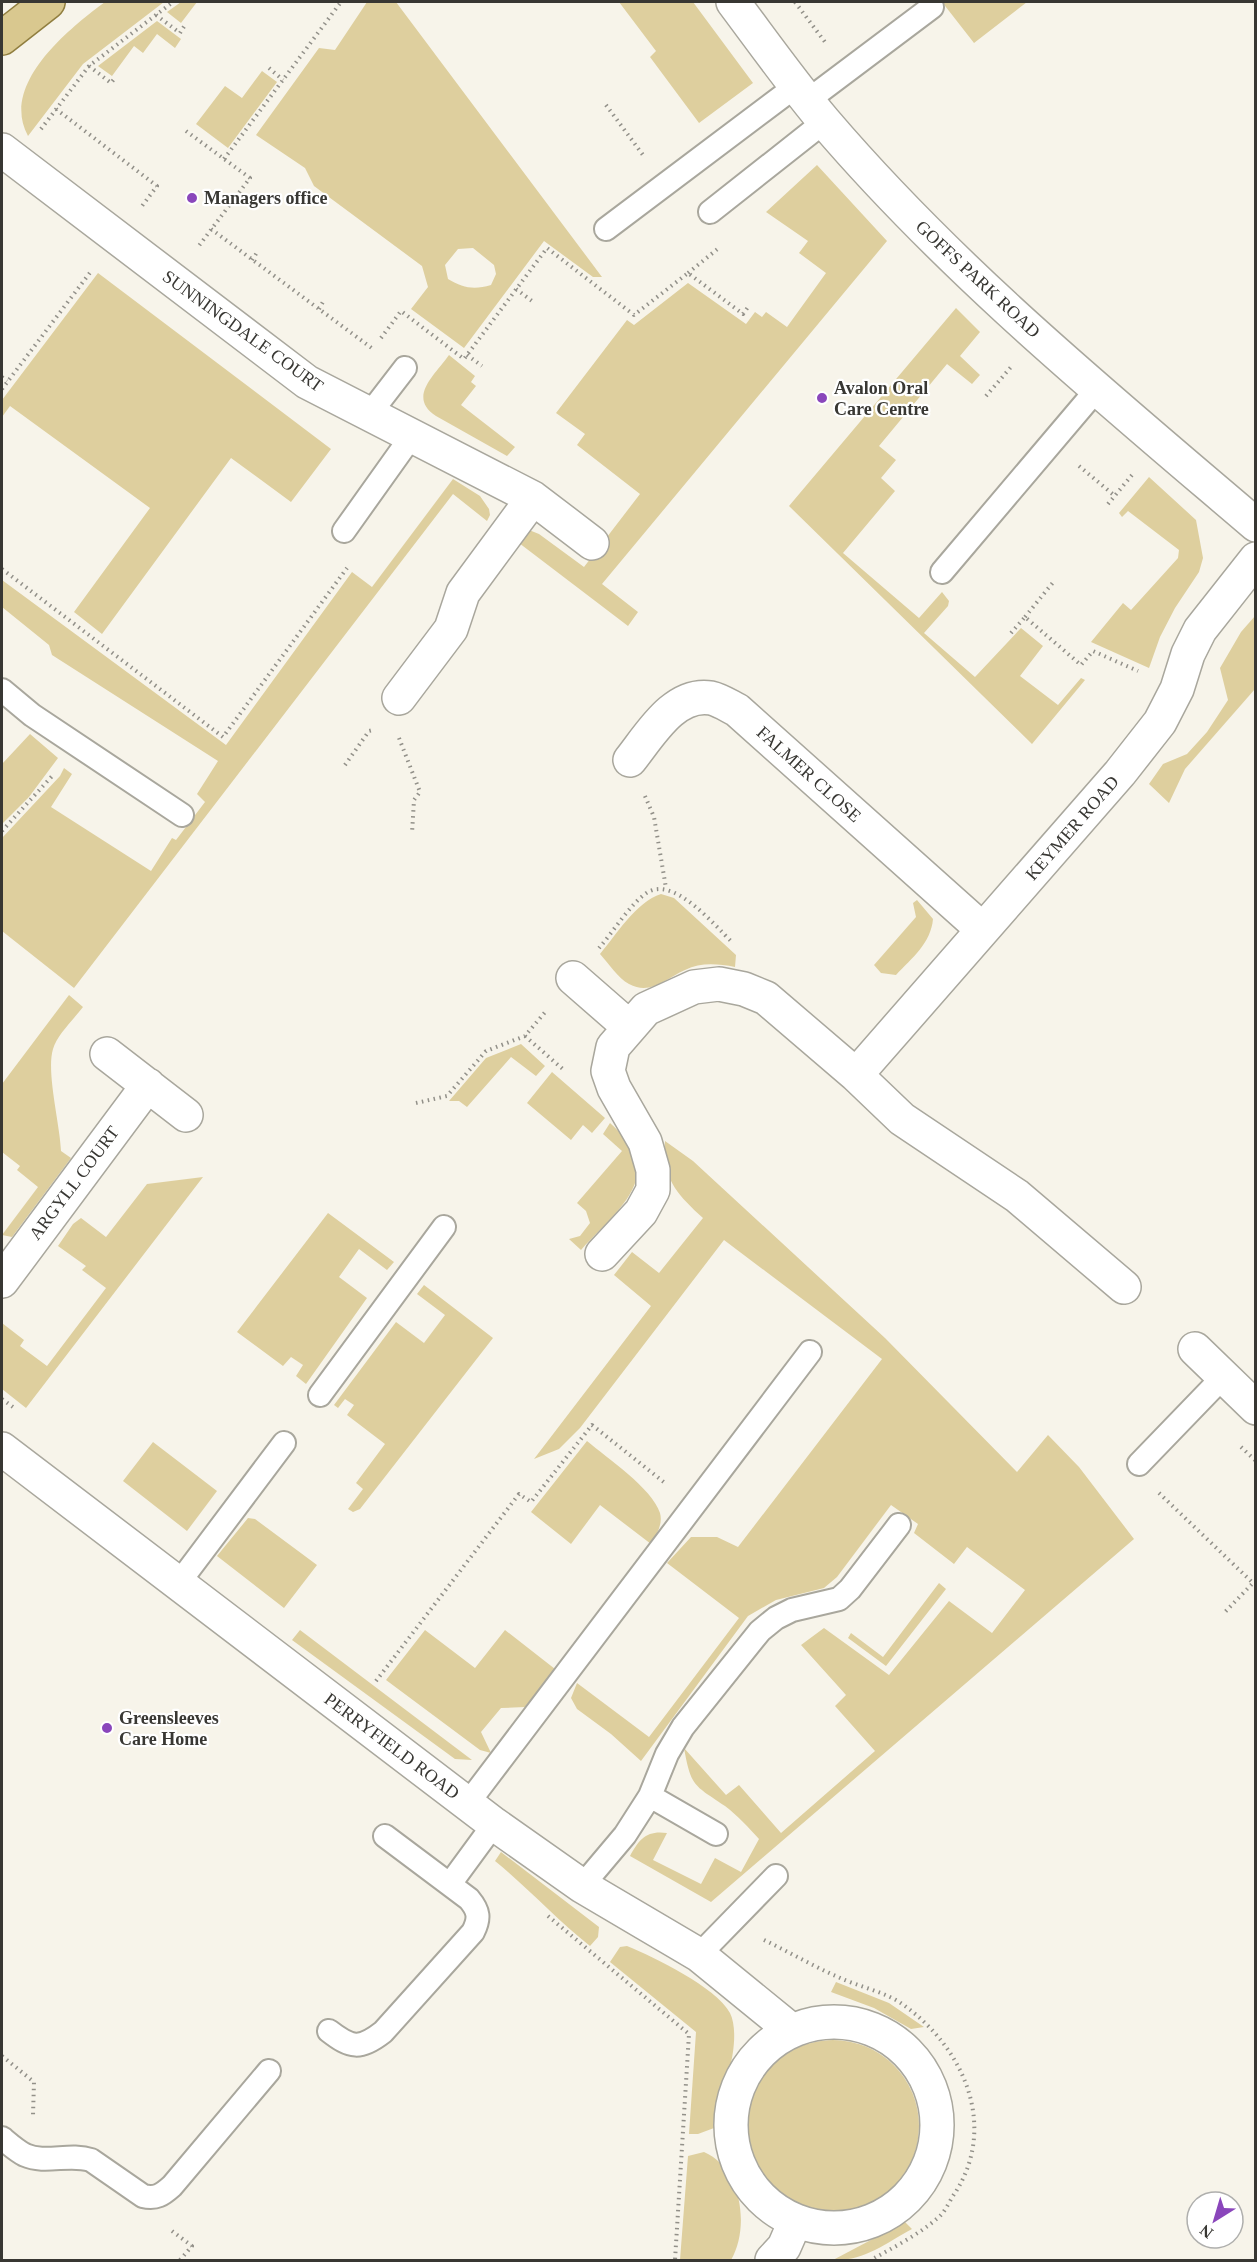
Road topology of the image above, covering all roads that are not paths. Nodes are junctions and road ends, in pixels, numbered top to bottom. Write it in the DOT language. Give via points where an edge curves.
graph roads {
  1 [pos="48,2"];
  2 [pos="734,2"];
  3 [pos="932,7"];
  4 [pos="2,38"];
  5 [pos="809,103"];
  6 [pos="9,156"];
  7 [pos="710,212"];
  8 [pos="606,229"];
  9 [pos="405,368"];
  10 [pos="1098,388"];
  11 [pos="368,416"];
  12 [pos="411,437"];
  13 [pos="533,498"];
  14 [pos="1256,525"];
  15 [pos="345,531"];
  16 [pos="592,543"];
  17 [pos="1256,559"];
  18 [pos="942,572"];
  19 [pos="2,690"];
  20 [pos="399,698"];
  21 [pos="630,759"];
  22 [pos="182,815"];
  23 [pos="982,929"];
  24 [pos="573,978"];
  25 [pos="628,1026"];
  26 [pos="107,1054"];
  27 [pos="856,1075"];
  28 [pos="148,1084"];
  29 [pos="186,1115"];
  30 [pos="444,1227"];
  31 [pos="602,1254"];
  32 [pos="2,1281"];
  33 [pos="1124,1287"];
  34 [pos="1195,1349"];
  35 [pos="810,1352"];
  36 [pos="1223,1377"];
  37 [pos="320,1395"];
  38 [pos="1256,1408"];
  39 [pos="284,1443"];
  40 [pos="2,1449"];
  41 [pos="1143,1460"];
  42 [pos="899,1525"];
  43 [pos="178,1584"];
  44 [pos="650,1796"];
  45 [pos="468,1803"];
  46 [pos="494,1824"];
  47 [pos="716,1834"];
  48 [pos="385,1836"];
  49 [pos="776,1876"];
  50 [pos="450,1884"];
  51 [pos="582,1886"];
  52 [pos="699,1955"];
  53 [pos="791,2030"];
  54 [pos="329,2031"];
  55 [pos="269,2071"];
  56 [pos="2,2138"];
  57 [pos="795,2222"];
  58 [pos="772,2260"];
  1 -- 4 [label="main road"];
  2 -- 5 [label="street, GOFFS PARK ROAD"];
  3 -- 5 [label="lane"];
  5 -- 7 [label="lane"];
  5 -- 8 [label="lane" via="666,184"];
  5 -- 10 [label="street, GOFFS PARK ROAD" via="950,255"];
  6 -- 11 [label="street, SUNNINGDALE COURT" via="307,382"];
  9 -- 11 [label="lane"];
  10 -- 14 [label="street, GOFFS PARK ROAD"];
  10 -- 18 [label="lane"];
  11 -- 12 [label="street, SUNNINGDALE COURT"];
  12 -- 13 [label="street, SUNNINGDALE COURT"];
  12 -- 15 [label="lane"];
  13 -- 16 [label="street, SUNNINGDALE COURT"];
  13 -- 20 [label="street" via="463,593 451,629"];
  17 -- 23 [label="street, KEYMER ROAD" via="1200,630 1160,722"];
  19 -- 22 [label="lane"];
  21 -- 23 [label="street, FALMER CLOSE" via="665,716 689,699 712,698 737,710"];
  23 -- 27 [label="street, KEYMER ROAD"];
  24 -- 25 [label="street"];
  25 -- 27 [label="street" via="646,1009 694,987 719,984 744,989 766,998"];
  25 -- 31 [label="street" via="613,1047 608,1071 645,1142 653,1170 653,1190 641,1212"];
  26 -- 28 [label="street"];
  27 -- 33 [label="street" via="902,1119 1017,1196"];
  28 -- 29 [label="street"];
  28 -- 32 [label="street, ARGYLL COURT"];
  30 -- 37 [label="lane"];
  34 -- 36 [label="street"];
  35 -- 45 [label="lane"];
  36 -- 38 [label="street"];
  36 -- 41 [label="lane"];
  39 -- 43 [label="lane"];
  40 -- 43 [label="street, PERRYFIELD ROAD"];
  42 -- 44 [label="lane" via="839,1599 792,1610 760,1631 683,1727"];
  43 -- 45 [label="street, PERRYFIELD ROAD"];
  44 -- 47 [label="lane"];
  44 -- 51 [label="lane" via="625,1835"];
  45 -- 46 [label="street, PERRYFIELD ROAD"];
  46 -- 50 [label="lane"];
  46 -- 51 [label="street, PERRYFIELD ROAD"];
  48 -- 50 [label="lane"];
  49 -- 52 [label="lane"];
  50 -- 54 [label="lane" via="477,1909 479,1920 473,1932 371,2041 346,2043"];
  51 -- 52 [label="street, PERRYFIELD ROAD"];
  52 -- 53 [label="street, PERRYFIELD ROAD"];
  53 -- 57 [label="street" via="763,2048 742,2075 731,2108 731,2141 742,2173 763,2201"];
  53 -- 57 [label="street" via="824,2021 858,2023 889,2037 914,2059 931,2089 938,2123 933,2157 917,2188 892,2212 860,2226 825,2228"];
  55 -- 56 [label="lane" via="172,2186 153,2199 91,2160 81,2156 25,2155"];
  57 -- 58 [label="street" via="784,2247"];
}
